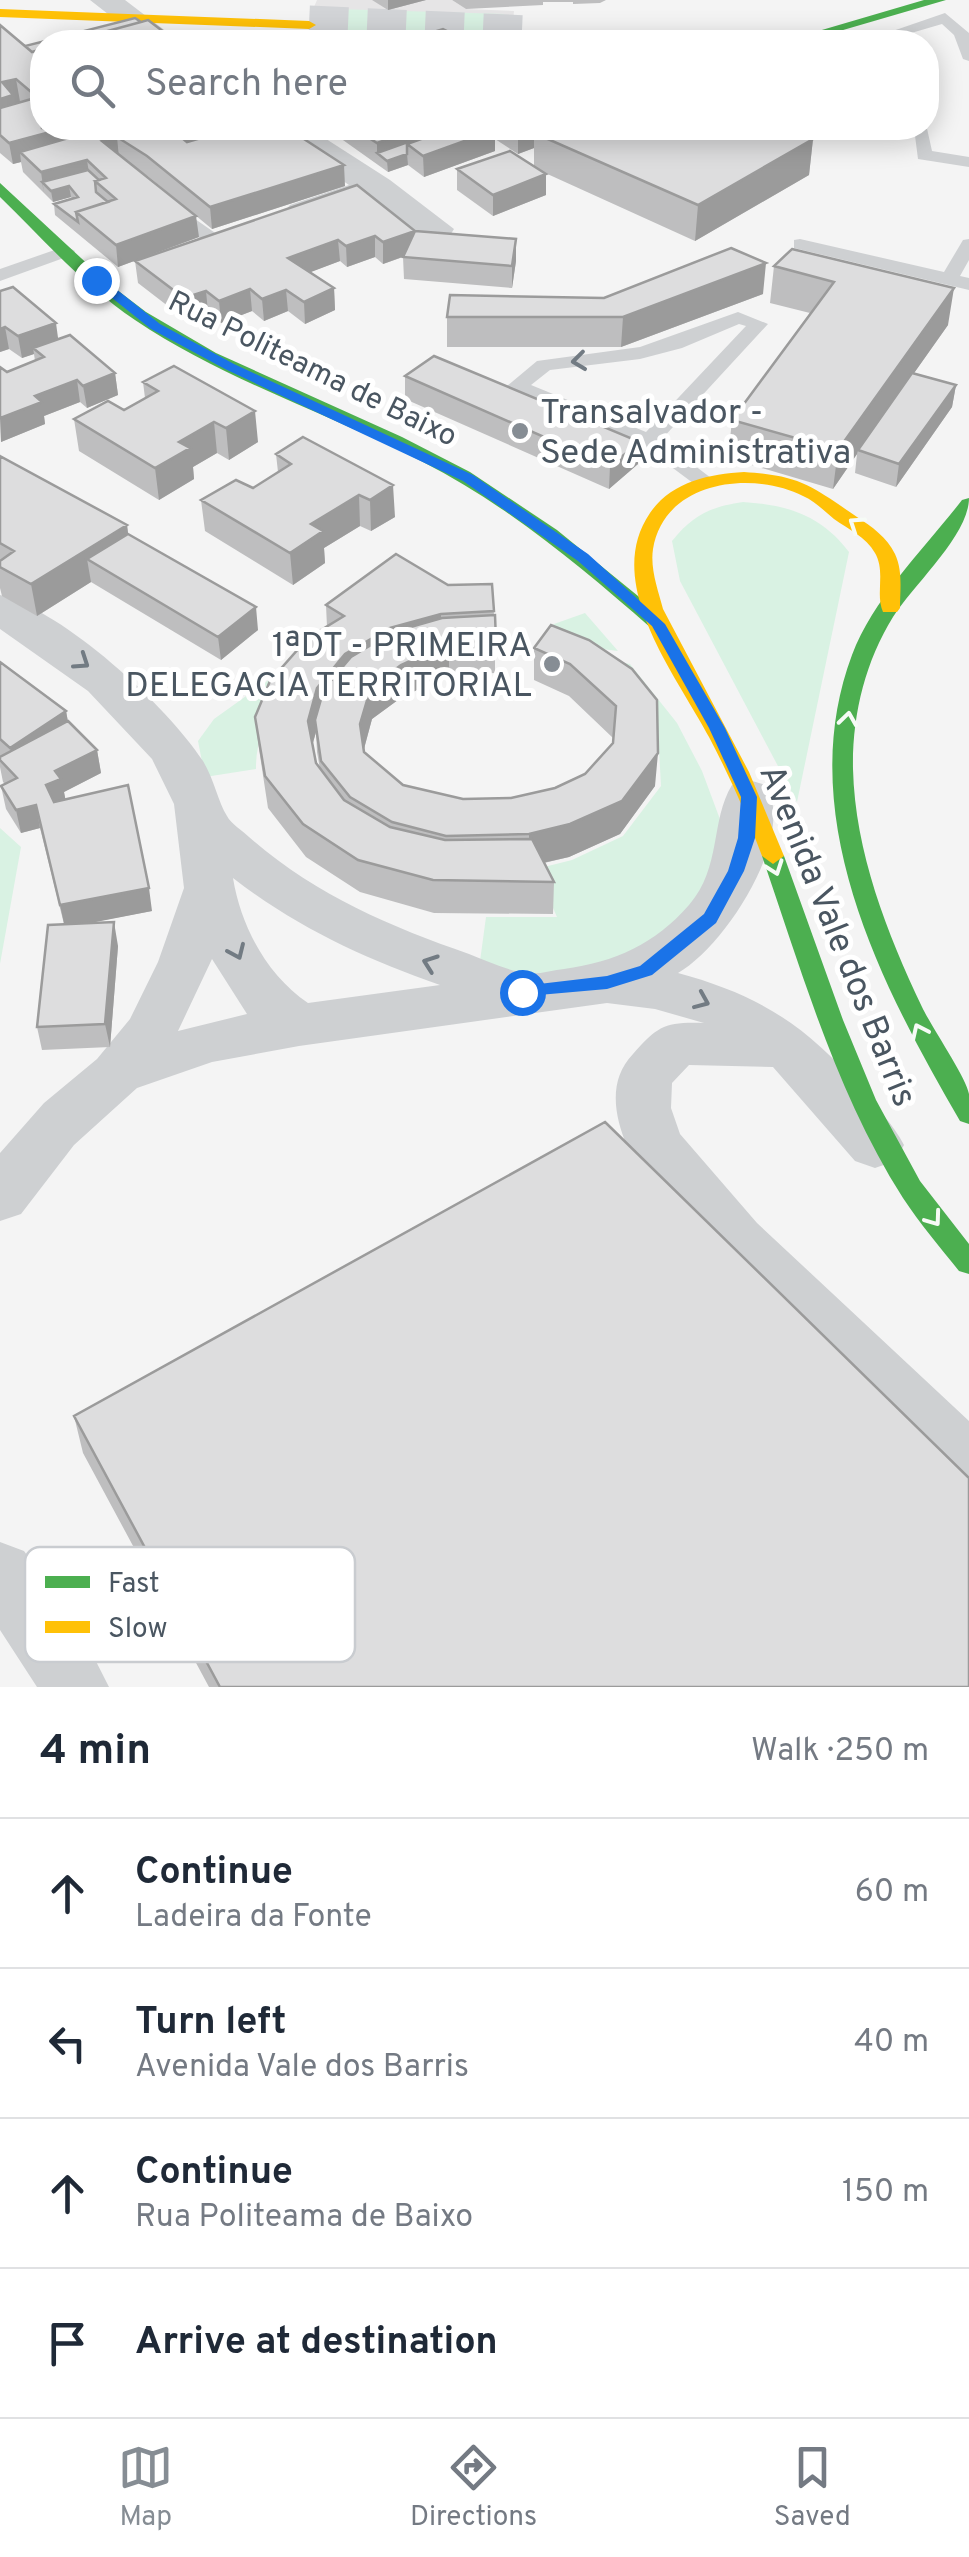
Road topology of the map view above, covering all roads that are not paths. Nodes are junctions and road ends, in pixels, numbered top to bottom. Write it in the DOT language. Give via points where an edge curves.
graph roads {
  1 [pos="939,0"];
  2 [pos="0,13"];
  3 [pos="608,16"];
  4 [pos="675,22"];
  5 [pos="137,23"];
  6 [pos="50,30"];
  7 [pos="269,30"];
  8 [pos="551,30"];
  9 [pos="687,30"];
  10 [pos="827,30"];
  11 [pos="905,30"];
  12 [pos="30,32"];
  13 [pos="0,34"];
  14 [pos="969,56"];
  15 [pos="304,140"];
  16 [pos="923,140"];
  17 [pos="969,162"];
  18 [pos="0,188"];
  19 [pos="378,188"];
  20 [pos="155,194"];
  21 [pos="436,229"];
  22 [pos="800,244"];
  23 [pos="969,244"];
  24 [pos="201,246"];
  25 [pos="66,251"];
  26 [pos="0,275"];
  27 [pos="949,279"];
  28 [pos="969,284"];
  29 [pos="675,344"];
  30 [pos="724,362"];
  31 [pos="649,442"];
  32 [pos="704,482"];
  33 [pos="969,504"];
  34 [pos="890,608"];
  35 [pos="0,609"];
  36 [pos="658,624"];
  37 [pos="749,797"];
  38 [pos="206,826"];
  39 [pos="209,888"];
  40 [pos="607,982"];
  41 [pos="522,992"];
  42 [pos="299,1025"];
  43 [pos="788,1047"];
  44 [pos="118,1073"];
  45 [pos="969,1114"];
  46 [pos="901,1173"];
  47 [pos="0,1197"];
  48 [pos="969,1263"];
  49 [pos="969,1463"];
  50 [pos="0,1574"];
  51 [pos="25,1609"];
  52 [pos="61,1662"];
  53 [pos="74,1687"];
  1 -- 10 [label="street"];
  2 -- 5 [label="street"];
  3 -- 8 [label="street"];
  4 -- 9 [label="street"];
  5 -- 6 [label="street"];
  5 -- 7 [label="street"];
  11 -- 14 [label="lane" via="945,18 962,33"];
  12 -- 13 [label="street"];
  15 -- 19 [label="street"];
  16 -- 17 [label="lane" via="924,155"];
  18 -- 25 [label="street, Rua Politeama de Baixo"];
  19 -- 21 [label="street"];
  19 -- 24 [label="street"];
  20 -- 24 [label="lane"];
  22 -- 27 [label="lane"];
  23 -- 27 [label="lane"];
  25 -- 26 [label="lane"];
  25 -- 36 [label="street, Rua Politeama de Baixo" via="156,327 468,478 583,558"];
  27 -- 28 [label="lane"];
  29 -- 30 [label="lane"];
  29 -- 30 [label="lane" via="738,318 759,324"];
  29 -- 31 [label="lane, one-way" via="544,365 516,386"];
  30 -- 31 [label="lane"];
  31 -- 32 [label="lane"];
  34 -- 32 [label="street, one-way" via="888,558 871,534 812,494 773,480"];
  32 -- 36 [label="street" via="668,502 646,534 644,566"];
  33 -- 34 [label="street, Avenida Vale dos Barris"];
  45 -- 34 [label="street, Avenida Vale dos Barris, one-way" via="932,1059 859,883 845,741 855,674"];
  35 -- 38 [label="street, one-way" via="92,667 140,713 189,778"];
  36 -- 37 [label="street, Avenida Vale dos Barris"];
  37 -- 40 [label="street" via="746,838 710,918 646,970"];
  37 -- 46 [label="street, Avenida Vale dos Barris, one-way" via="848,1068"];
  38 -- 39 [label="street"];
  41 -- 38 [label="street, one-way" via="342,926 247,866"];
  39 -- 42 [label="street, one-way" via="242,966 264,998"];
  39 -- 44 [label="street" via="189,953 145,1038"];
  40 -- 41 [label="street"];
  40 -- 43 [label="street, one-way" via="692,995"];
  41 -- 42 [label="street"];
  42 -- 44 [label="street" via="209,1042"];
  43 -- 46 [label="street"];
  43 -- 49 [label="street" via="675,1044 645,1077 643,1108 655,1145 736,1241"];
  44 -- 47 [label="street" via="36,1149"];
  46 -- 48 [label="street, Avenida Vale dos Barris, one-way"];
  50 -- 51 [label="street"];
  52 -- 53 [label="street"];
}
